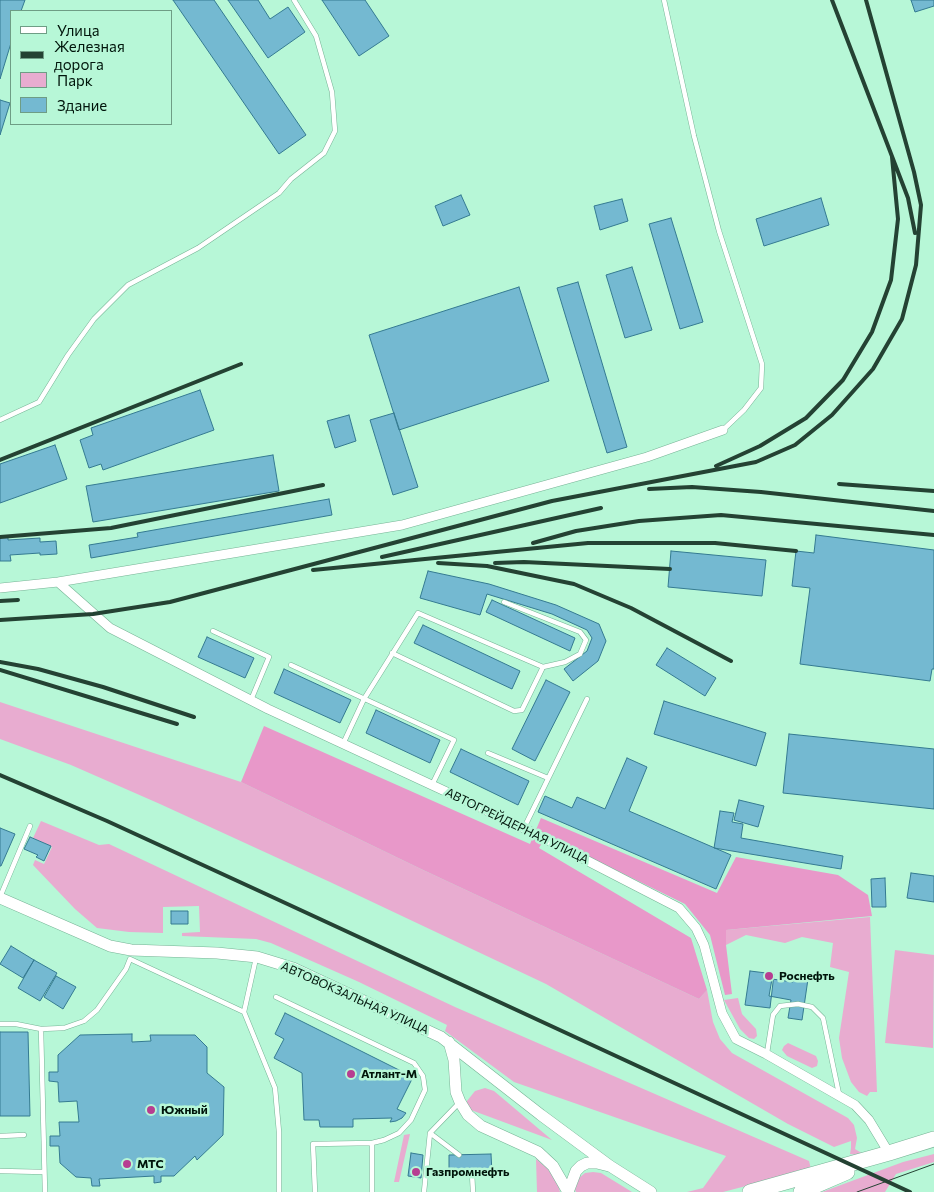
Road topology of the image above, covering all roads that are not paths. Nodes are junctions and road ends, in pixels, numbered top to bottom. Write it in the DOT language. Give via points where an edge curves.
graph roads {
  1 [pos="294,0"];
  2 [pos="664,0"];
  3 [pos="0,420"];
  4 [pos="723,430"];
  5 [pos="58,582"];
  6 [pos="0,588"];
  7 [pos="504,602"];
  8 [pos="213,630"];
  9 [pos="392,653"];
  10 [pos="291,665"];
  11 [pos="543,667"];
  12 [pos="364,699"];
  13 [pos="587,699"];
  14 [pos="251,700"];
  15 [pos="343,744"];
  16 [pos="488,753"];
  17 [pos="548,778"];
  18 [pos="432,784"];
  19 [pos="30,826"];
  20 [pos="524,828"];
  21 [pos="0,897"];
  22 [pos="131,955"];
  23 [pos="257,957"];
  24 [pos="276,997"];
  25 [pos="244,1012"];
  26 [pos="0,1024"];
  27 [pos="40,1029"];
  28 [pos="449,1042"];
  29 [pos="766,1054"];
  30 [pos="839,1094"];
  31 [pos="460,1102"];
  32 [pos="430,1133"];
  33 [pos="24,1135"];
  34 [pos="0,1136"];
  35 [pos="934,1139"];
  36 [pos="372,1143"];
  37 [pos="889,1153"];
  38 [pos="459,1155"];
  39 [pos="610,1166"];
  40 [pos="0,1171"];
  41 [pos="44,1172"];
  42 [pos="472,1173"];
  43 [pos="45,1192"];
  44 [pos="279,1192"];
  45 [pos="315,1192"];
  46 [pos="372,1192"];
  47 [pos="424,1192"];
  48 [pos="474,1192"];
  49 [pos="568,1192"];
  50 [pos="651,1192"];
  51 [pos="750,1192"];
  52 [pos="801,1192"];
  1 -- 3 [label="lane" via="316,36 332,92 335,131 324,153 279,193 198,248 128,285 94,318 39,402"];
  2 -- 4 [label="lane" via="719,232 762,364 761,388"];
  4 -- 5 [label="street" via="647,456 402,525"];
  5 -- 6 [label="street"];
  5 -- 14 [label="street, АВТОГРЕЙДЕРНАЯ УЛИЦА" via="110,628"];
  7 -- 11 [label="lane" via="580,632 586,640 580,654 565,662"];
  8 -- 14 [label="lane" via="269,657"];
  9 -- 11 [label="lane" via="418,613"];
  9 -- 11 [label="lane" via="514,711 522,710"];
  9 -- 12 [label="lane"];
  10 -- 12 [label="lane"];
  12 -- 15 [label="lane"];
  12 -- 18 [label="lane" via="454,740"];
  13 -- 17 [label="lane"];
  14 -- 15 [label="street, АВТОГРЕЙДЕРНАЯ УЛИЦА"];
  15 -- 18 [label="street, АВТОГРЕЙДЕРНАЯ УЛИЦА"];
  16 -- 17 [label="lane"];
  17 -- 20 [label="lane"];
  18 -- 20 [label="street, АВТОГРЕЙДЕРНАЯ УЛИЦА"];
  19 -- 21 [label="lane"];
  20 -- 29 [label="street, АВТОГРЕЙДЕРНАЯ УЛИЦА" via="679,908 696,928 704,945 722,1013 736,1039"];
  21 -- 22 [label="street, АВТОВОКЗАЛЬНАЯ УЛИЦА"];
  22 -- 23 [label="street, АВТОВОКЗАЛЬНАЯ УЛИЦА" via="216,953"];
  22 -- 25 [label="lane"];
  22 -- 27 [label="lane" via="126,969 97,1010 84,1021 64,1028"];
  23 -- 25 [label="lane"];
  23 -- 28 [label="street, АВТОВОКЗАЛЬНАЯ УЛИЦА" via="293,968"];
  24 -- 36 [label="lane" via="414,1063 422,1076 425,1090 411,1120 398,1133"];
  25 -- 44 [label="lane" via="275,1088"];
  26 -- 27 [label="lane"];
  27 -- 41 [label="lane"];
  28 -- 31 [label="street"];
  28 -- 39 [label="street, АВТОВОКЗАЛЬНАЯ УЛИЦА"];
  29 -- 30 [label="street, АВТОГРЕЙДЕРНАЯ УЛИЦА"];
  29 -- 30 [label="lane" via="773,1015 780,1006 798,1004 812,1007 823,1018"];
  30 -- 37 [label="street, АВТОГРЕЙДЕРНАЯ УЛИЦА" via="869,1120"];
  31 -- 32 [label="lane"];
  31 -- 49 [label="street" via="468,1115 481,1126 538,1152 553,1166"];
  32 -- 38 [label="lane"];
  32 -- 47 [label="lane"];
  33 -- 34 [label="lane"];
  35 -- 37 [label="main road"];
  36 -- 45 [label="lane" via="313,1144"];
  36 -- 46 [label="lane"];
  37 -- 51 [label="main road"];
  37 -- 52 [label="main road"];
  39 -- 49 [label="street" via="597,1163 581,1166"];
  39 -- 50 [label="street, АВТОВОКЗАЛЬНАЯ УЛИЦА"];
  40 -- 41 [label="lane"];
  41 -- 43 [label="lane"];
  42 -- 48 [label="lane"];
}
